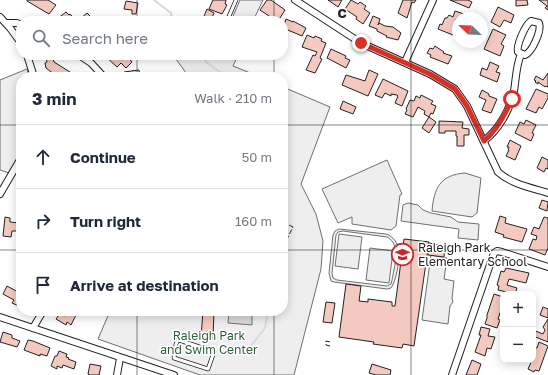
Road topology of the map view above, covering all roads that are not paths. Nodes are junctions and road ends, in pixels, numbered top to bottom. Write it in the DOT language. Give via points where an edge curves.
graph roads {
  1 [pos="236,0"];
  2 [pos="295,0"];
  3 [pos="433,0"];
  4 [pos="229,16"];
  5 [pos="0,18"];
  6 [pos="6,23"];
  7 [pos="16,23"];
  8 [pos="16,36"];
  9 [pos="521,54"];
  10 [pos="29,60"];
  11 [pos="86,60"];
  12 [pos="405,62"];
  13 [pos="32,72"];
  14 [pos="99,72"];
  15 [pos="484,141"];
  16 [pos="16,167"];
  17 [pos="548,193"];
  18 [pos="0,194"];
  19 [pos="548,267"];
  20 [pos="40,316"];
  21 [pos="0,317"];
  22 [pos="33,328"];
  23 [pos="120,358"];
  24 [pos="174,358"];
  25 [pos="118,375"];
  26 [pos="174,375"];
  27 [pos="452,375"];
  1 -- 4 [label="lane"];
  2 -- 12 [label="street" via="361,43"];
  3 -- 12 [label="street"];
  5 -- 6 [label="street"];
  6 -- 7 [label="street"];
  6 -- 8 [label="street"];
  9 -- 9 [label="street" via="530,52 539,31 540,25 535,22 529,23 518,44 517,50"];
  9 -- 15 [label="street" via="514,92 508,108 498,126"];
  10 -- 13 [label="street"];
  11 -- 14 [label="street"];
  12 -- 15 [label="street" via="455,89 467,106"];
  15 -- 17 [label="street" via="501,175"];
  16 -- 18 [label="street"];
  19 -- 27 [label="street" via="496,251"];
  20 -- 22 [label="street"];
  21 -- 22 [label="street"];
  22 -- 23 [label="street"];
  23 -- 25 [label="street"];
  23 -- 26 [label="street"];
  24 -- 24 [label="lane" via="176,344 180,340 214,352 208,369"];
}
